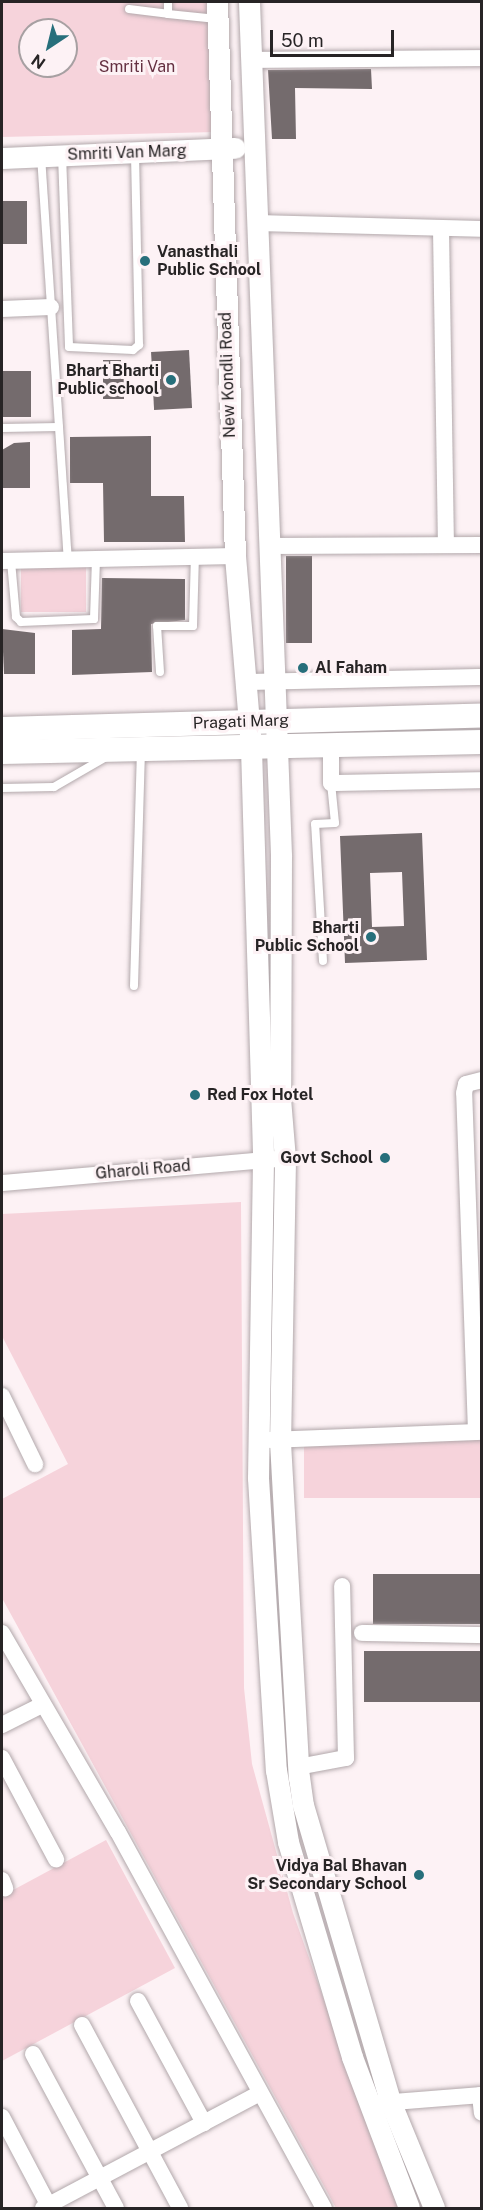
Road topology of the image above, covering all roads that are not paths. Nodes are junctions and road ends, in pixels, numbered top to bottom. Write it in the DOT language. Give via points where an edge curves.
graph roads {
  1 [pos="168,2"];
  2 [pos="249,2"];
  3 [pos="129,9"];
  4 [pos="217,10"];
  5 [pos="168,14"];
  6 [pos="482,58"];
  7 [pos="250,60"];
  8 [pos="253,146"];
  9 [pos="221,149"];
  10 [pos="135,152"];
  11 [pos="62,155"];
  12 [pos="41,156"];
  13 [pos="2,158"];
  14 [pos="256,223"];
  15 [pos="441,229"];
  16 [pos="482,230"];
  17 [pos="51,307"];
  18 [pos="2,309"];
  19 [pos="59,427"];
  20 [pos="2,428"];
  21 [pos="446,545"];
  22 [pos="482,545"];
  23 [pos="268,546"];
  24 [pos="195,556"];
  25 [pos="235,556"];
  26 [pos="68,559"];
  27 [pos="96,559"];
  28 [pos="6,561"];
  29 [pos="159,672"];
  30 [pos="482,677"];
  31 [pos="245,682"];
  32 [pos="273,683"];
  33 [pos="482,716"];
  34 [pos="274,721"];
  35 [pos="249,723"];
  36 [pos="2,729"];
  37 [pos="482,742"];
  38 [pos="331,745"];
  39 [pos="276,746"];
  40 [pos="251,748"];
  41 [pos="130,749"];
  42 [pos="2,752"];
  43 [pos="482,780"];
  44 [pos="331,783"];
  45 [pos="2,788"];
  46 [pos="323,962"];
  47 [pos="134,986"];
  48 [pos="482,1080"];
  49 [pos="285,1159"];
  50 [pos="263,1160"];
  51 [pos="2,1183"];
  52 [pos="477,1335"];
  53 [pos="2,1396"];
  54 [pos="478,1432"];
  55 [pos="258,1437"];
  56 [pos="280,1442"];
  57 [pos="35,1464"];
  58 [pos="342,1586"];
  59 [pos="2,1633"];
  60 [pos="362,1633"];
  61 [pos="482,1635"];
  62 [pos="42,1705"];
  63 [pos="2,1725"];
  64 [pos="2,1758"];
  65 [pos="298,1767"];
  66 [pos="57,1859"];
  67 [pos="138,2001"];
  68 [pos="82,2025"];
  69 [pos="33,2054"];
  70 [pos="258,2094"];
  71 [pos="481,2095"];
  72 [pos="390,2101"];
  73 [pos="367,2105"];
  74 [pos="482,2113"];
  75 [pos="2,2117"];
  76 [pos="204,2123"];
  77 [pos="150,2151"];
  78 [pos="99,2178"];
  79 [pos="47,2207"];
  80 [pos="116,2208"];
  81 [pos="180,2208"];
  82 [pos="324,2208"];
  83 [pos="409,2208"];
  84 [pos="434,2208"];
  1 -- 5 [label="lane"];
  2 -- 7 [label="street, New Kondli Road"];
  3 -- 5 [label="lane"];
  4 -- 5 [label="lane"];
  4 -- 9 [label="street, New Kondli Road"];
  6 -- 7 [label="street"];
  7 -- 8 [label="street, New Kondli Road"];
  8 -- 9 [label="street, Smriti Van Marg"];
  8 -- 14 [label="street, New Kondli Road"];
  9 -- 10 [label="street, Smriti Van Marg"];
  9 -- 25 [label="street, New Kondli Road"];
  10 -- 11 [label="street, Smriti Van Marg"];
  10 -- 11 [label="lane" via="139,345 133,350 69,347"];
  11 -- 12 [label="street, Smriti Van Marg"];
  12 -- 13 [label="street, Smriti Van Marg"];
  12 -- 17 [label="lane"];
  14 -- 15 [label="street"];
  14 -- 23 [label="street, New Kondli Road"];
  15 -- 16 [label="street"];
  15 -- 21 [label="street"];
  17 -- 18 [label="street"];
  17 -- 19 [label="lane"];
  19 -- 20 [label="lane"];
  19 -- 26 [label="lane"];
  21 -- 22 [label="street"];
  21 -- 23 [label="street"];
  23 -- 32 [label="street, New Kondli Road"];
  24 -- 25 [label="street"];
  24 -- 27 [label="street"];
  24 -- 29 [label="lane" via="193,626 157,626"];
  25 -- 31 [label="street, New Kondli Road"];
  26 -- 27 [label="street"];
  26 -- 28 [label="street"];
  27 -- 28 [label="lane" via="94,619 21,622 16,617"];
  30 -- 32 [label="street"];
  31 -- 32 [label="street"];
  31 -- 35 [label="street, New Kondli Road"];
  32 -- 34 [label="street, New Kondli Road"];
  33 -- 34 [label="main road, Pragati Marg"];
  34 -- 35 [label="main road, Pragati Marg"];
  34 -- 39 [label="street, New Kondli Road"];
  35 -- 36 [label="main road, Pragati Marg"];
  35 -- 40 [label="street, New Kondli Road"];
  37 -- 38 [label="main road, Pragati Marg"];
  38 -- 39 [label="main road, Pragati Marg"];
  38 -- 44 [label="street"];
  39 -- 40 [label="main road, Pragati Marg"];
  39 -- 49 [label="street, New Kondli Road"];
  40 -- 41 [label="main road, Pragati Marg"];
  40 -- 50 [label="street, New Kondli Road"];
  41 -- 42 [label="main road, Pragati Marg"];
  41 -- 45 [label="lane" via="54,787"];
  41 -- 47 [label="lane"];
  43 -- 44 [label="street"];
  44 -- 46 [label="lane" via="335,823 315,824"];
  48 -- 52 [label="street" via="466,1083 464,1093"];
  49 -- 50 [label="street, Gharoli Road"];
  49 -- 56 [label="street, New Kondli Road"];
  50 -- 51 [label="street, Gharoli Road"];
  50 -- 55 [label="street, New Kondli Road"];
  52 -- 54 [label="street"];
  53 -- 57 [label="street"];
  54 -- 56 [label="street"];
  55 -- 56 [label="street"];
  55 -- 73 [label="street, New Kondli Road" via="280,1802"];
  56 -- 65 [label="street, New Kondli Road"];
  58 -- 65 [label="street" via="346,1758"];
  59 -- 62 [label="street"];
  60 -- 61 [label="street"];
  62 -- 63 [label="street"];
  62 -- 70 [label="street" via="118,1832"];
  64 -- 66 [label="street"];
  65 -- 72 [label="street, New Kondli Road" via="303,1805"];
  67 -- 76 [label="street"];
  68 -- 77 [label="street"];
  69 -- 78 [label="street"];
  70 -- 76 [label="street"];
  70 -- 82 [label="street"];
  71 -- 72 [label="street"];
  71 -- 74 [label="street"];
  72 -- 73 [label="street"];
  72 -- 84 [label="street, New Kondli Road"];
  73 -- 83 [label="street, New Kondli Road"];
  75 -- 79 [label="street"];
  76 -- 77 [label="street"];
  77 -- 78 [label="street"];
  77 -- 81 [label="street"];
  78 -- 79 [label="street"];
  78 -- 80 [label="street"];
}
